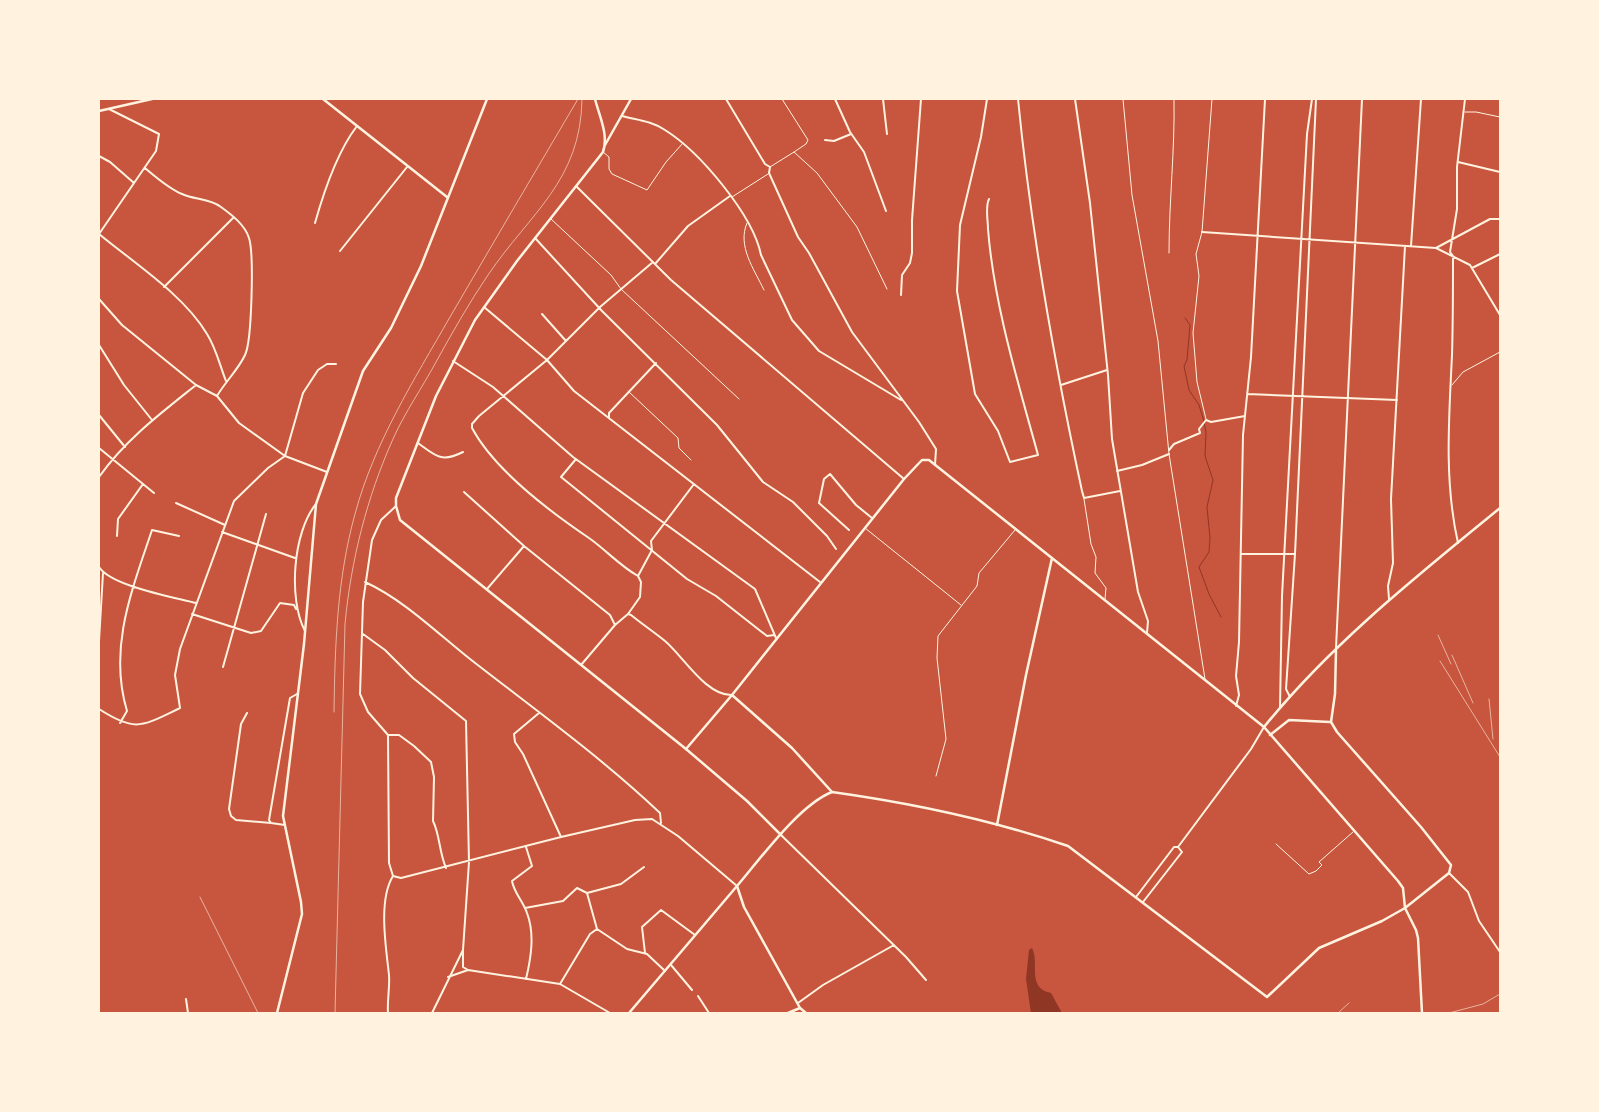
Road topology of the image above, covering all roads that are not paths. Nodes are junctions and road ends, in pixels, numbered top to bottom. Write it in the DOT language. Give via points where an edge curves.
graph roads {
  1 [pos="152,99"];
  2 [pos="323,99"];
  3 [pos="486,99"];
  4 [pos="595,99"];
  5 [pos="631,99"];
  6 [pos="726,99"];
  7 [pos="782,99"];
  8 [pos="835,99"];
  9 [pos="883,99"];
  10 [pos="921,99"];
  11 [pos="986,99"];
  12 [pos="1018,99"];
  13 [pos="1074,99"];
  14 [pos="1123,99"];
  15 [pos="1174,99"];
  16 [pos="1212,99"];
  17 [pos="1265,99"];
  18 [pos="1312,99"];
  19 [pos="1316,99"];
  20 [pos="1362,99"];
  21 [pos="1420,99"];
  22 [pos="1466,99"];
  23 [pos="109,109"];
  24 [pos="99,111"];
  25 [pos="1465,112"];
  26 [pos="622,116"];
  27 [pos="1500,118"];
  28 [pos="357,126"];
  29 [pos="851,134"];
  30 [pos="887,134"];
  31 [pos="825,140"];
  32 [pos="683,143"];
  33 [pos="605,145"];
  34 [pos="603,152"];
  35 [pos="794,152"];
  36 [pos="99,156"];
  37 [pos="1458,162"];
  38 [pos="407,167"];
  39 [pos="145,168"];
  40 [pos="770,168"];
  41 [pos="1500,172"];
  42 [pos="769,173"];
  43 [pos="134,184"];
  44 [pos="576,186"];
  45 [pos="731,196"];
  46 [pos="447,197"];
  47 [pos="988,199"];
  48 [pos="886,211"];
  49 [pos="233,218"];
  50 [pos="550,218"];
  51 [pos="1500,219"];
  52 [pos="748,222"];
  53 [pos="315,223"];
  54 [pos="1202,232"];
  55 [pos="99,234"];
  56 [pos="1258,235"];
  57 [pos="535,238"];
  58 [pos="1301,238"];
  59 [pos="1310,239"];
  60 [pos="1452,241"];
  61 [pos="1355,243"];
  62 [pos="1405,246"];
  63 [pos="1411,246"];
  64 [pos="1436,248"];
  65 [pos="340,252"];
  66 [pos="1169,253"];
  67 [pos="1500,254"];
  68 [pos="1453,256"];
  69 [pos="654,263"];
  70 [pos="1472,268"];
  71 [pos="164,288"];
  72 [pos="621,289"];
  73 [pos="887,289"];
  74 [pos="764,290"];
  75 [pos="901,294"];
  76 [pos="99,299"];
  77 [pos="484,307"];
  78 [pos="600,307"];
  79 [pos="542,314"];
  80 [pos="1500,315"];
  81 [pos="566,341"];
  82 [pos="99,345"];
  83 [pos="1500,352"];
  84 [pos="546,360"];
  85 [pos="453,361"];
  86 [pos="656,362"];
  87 [pos="336,364"];
  88 [pos="1107,370"];
  89 [pos="226,381"];
  90 [pos="196,385"];
  91 [pos="1061,385"];
  92 [pos="1451,386"];
  93 [pos="628,391"];
  94 [pos="1248,394"];
  95 [pos="1293,395"];
  96 [pos="217,396"];
  97 [pos="505,396"];
  98 [pos="1302,396"];
  99 [pos="739,399"];
  100 [pos="1347,399"];
  101 [pos="1397,400"];
  102 [pos="905,403"];
  103 [pos="99,415"];
  104 [pos="1245,416"];
  105 [pos="608,418"];
  106 [pos="152,420"];
  107 [pos="1206,420"];
  108 [pos="418,443"];
  109 [pos="125,447"];
  110 [pos="99,448"];
  111 [pos="1169,450"];
  112 [pos="463,452"];
  113 [pos="1169,454"];
  114 [pos="285,456"];
  115 [pos="112,459"];
  116 [pos="576,459"];
  117 [pos="691,460"];
  118 [pos="935,465"];
  119 [pos="1116,471"];
  120 [pos="327,472"];
  121 [pos="99,477"];
  122 [pos="904,479"];
  123 [pos="143,484"];
  124 [pos="694,484"];
  125 [pos="1120,491"];
  126 [pos="464,492"];
  127 [pos="154,493"];
  128 [pos="1084,498"];
  129 [pos="176,503"];
  130 [pos="316,504"];
  131 [pos="396,506"];
  132 [pos="1500,508"];
  133 [pos="266,514"];
  134 [pos="872,518"];
  135 [pos="663,524"];
  136 [pos="225,525"];
  137 [pos="864,528"];
  138 [pos="1016,529"];
  139 [pos="849,530"];
  140 [pos="222,532"];
  141 [pos="117,536"];
  142 [pos="179,536"];
  143 [pos="1458,543"];
  144 [pos="258,544"];
  145 [pos="524,546"];
  146 [pos="836,548"];
  147 [pos="652,550"];
  148 [pos="1241,554"];
  149 [pos="1285,554"];
  150 [pos="1295,554"];
  151 [pos="1052,558"];
  152 [pos="296,559"];
  153 [pos="99,567"];
  154 [pos="103,573"];
  155 [pos="638,576"];
  156 [pos="364,582"];
  157 [pos="820,582"];
  158 [pos="133,587"];
  159 [pos="487,589"];
  160 [pos="1105,599"];
  161 [pos="1389,599"];
  162 [pos="196,603"];
  163 [pos="961,605"];
  164 [pos="298,611"];
  165 [pos="192,614"];
  166 [pos="628,614"];
  167 [pos="615,625"];
  168 [pos="234,627"];
  169 [pos="305,631"];
  170 [pos="362,633"];
  171 [pos="1147,633"];
  172 [pos="774,635"];
  173 [pos="776,638"];
  174 [pos="99,641"];
  175 [pos="1336,650"];
  176 [pos="581,665"];
  177 [pos="223,667"];
  178 [pos="1206,681"];
  179 [pos="298,694"];
  180 [pos="732,695"];
  181 [pos="1290,697"];
  182 [pos="1236,706"];
  183 [pos="1280,708"];
  184 [pos="99,709"];
  185 [pos="246,713"];
  186 [pos="539,713"];
  187 [pos="1330,722"];
  188 [pos="120,723"];
  189 [pos="1264,727"];
  190 [pos="388,735"];
  191 [pos="1270,735"];
  192 [pos="686,749"];
  193 [pos="936,776"];
  194 [pos="832,792"];
  195 [pos="271,823"];
  196 [pos="661,823"];
  197 [pos="285,825"];
  198 [pos="997,825"];
  199 [pos="1353,831"];
  200 [pos="781,835"];
  201 [pos="562,836"];
  202 [pos="1276,844"];
  203 [pos="526,846"];
  204 [pos="1178,847"];
  205 [pos="469,862"];
  206 [pos="644,867"];
  207 [pos="446,868"];
  208 [pos="1449,873"];
  209 [pos="393,876"];
  210 [pos="737,886"];
  211 [pos="587,893"];
  212 [pos="1136,897"];
  213 [pos="1143,902"];
  214 [pos="525,908"];
  215 [pos="1406,908"];
  216 [pos="597,929"];
  217 [pos="695,935"];
  218 [pos="894,945"];
  219 [pos="464,950"];
  220 [pos="1500,952"];
  221 [pos="645,953"];
  222 [pos="671,964"];
  223 [pos="468,970"];
  224 [pos="665,971"];
  225 [pos="448,977"];
  226 [pos="526,979"];
  227 [pos="926,980"];
  228 [pos="560,984"];
  229 [pos="692,990"];
  230 [pos="698,996"];
  231 [pos="186,999"];
  232 [pos="798,1004"];
  233 [pos="800,1008"];
  234 [pos="188,1013"];
  235 [pos="277,1013"];
  236 [pos="388,1013"];
  237 [pos="432,1013"];
  238 [pos="610,1013"];
  239 [pos="629,1013"];
  240 [pos="709,1013"];
  241 [pos="788,1013"];
  242 [pos="806,1013"];
  243 [pos="1422,1013"];
  1 -- 23 [label="main road"];
  2 -- 28 [label="main road"];
  3 -- 46 [label="main road"];
  4 -- 33 [label="main road" via="604,128"];
  5 -- 26 [label="main road"];
  6 -- 40 [label="street"];
  7 -- 35 [label="lane" via="808,140"];
  8 -- 29 [label="street"];
  9 -- 30 [label="street"];
  10 -- 75 [label="street" via="912,253 902,274"];
  11 -- 47 [label="street" via="981,136 960,225 957,291 976,394 998,431 1010,462 1038,456 992,272"];
  12 -- 91 [label="street" via="1034,235"];
  13 -- 88 [label="street" via="1090,203"];
  14 -- 111 [label="lane" via="1132,196 1158,341"];
  15 -- 66 [label="lane"];
  16 -- 54 [label="lane"];
  17 -- 56 [label="street"];
  18 -- 58 [label="street"];
  19 -- 59 [label="street"];
  20 -- 61 [label="street"];
  21 -- 63 [label="street"];
  22 -- 25 [label="street"];
  23 -- 24 [label="main road"];
  23 -- 39 [label="street" via="159,134 156,151"];
  25 -- 27 [label="lane"];
  25 -- 37 [label="street"];
  26 -- 32 [label="street" via="646,120"];
  26 -- 33 [label="main road"];
  28 -- 38 [label="main road"];
  28 -- 53 [label="street" via="325,186"];
  29 -- 31 [label="street" via="834,141"];
  29 -- 48 [label="street" via="864,152"];
  32 -- 34 [label="lane" via="647,190 612,174 609,157"];
  32 -- 45 [label="street"];
  33 -- 34 [label="main road"];
  34 -- 44 [label="main road"];
  35 -- 40 [label="lane"];
  35 -- 73 [label="lane" via="817,173 857,228"];
  36 -- 43 [label="street"];
  37 -- 41 [label="street"];
  37 -- 60 [label="street" via="1457,209"];
  38 -- 46 [label="main road"];
  38 -- 65 [label="street"];
  39 -- 43 [label="street"];
  39 -- 49 [label="street" via="182,195 212,202"];
  40 -- 42 [label="street"];
  42 -- 45 [label="lane"];
  42 -- 102 [label="street" via="798,237 852,332"];
  43 -- 55 [label="street"];
  44 -- 50 [label="main road"];
  44 -- 69 [label="street"];
  45 -- 52 [label="street"];
  45 -- 69 [label="street" via="688,226"];
  46 -- 120 [label="main road" via="421,266 391,328 363,371"];
  49 -- 71 [label="street"];
  49 -- 89 [label="street" via="243,226 249,238 249,338 245,355"];
  50 -- 57 [label="main road"];
  50 -- 72 [label="lane" via="611,275"];
  51 -- 60 [label="street" via="1490,219"];
  52 -- 74 [label="lane" via="743,246"];
  52 -- 102 [label="street" via="792,320 819,351"];
  54 -- 56 [label="street"];
  54 -- 107 [label="lane" via="1196,254 1199,276 1193,333 1197,382"];
  55 -- 71 [label="street"];
  56 -- 58 [label="street"];
  56 -- 94 [label="street"];
  57 -- 77 [label="main road"];
  57 -- 78 [label="street"];
  58 -- 59 [label="street"];
  58 -- 95 [label="street"];
  59 -- 61 [label="street"];
  59 -- 98 [label="street"];
  60 -- 64 [label="street"];
  60 -- 68 [label="street" via="1450,252"];
  61 -- 62 [label="street"];
  61 -- 100 [label="street"];
  62 -- 63 [label="street"];
  62 -- 101 [label="street"];
  63 -- 64 [label="street"];
  64 -- 68 [label="street"];
  67 -- 70 [label="street"];
  68 -- 70 [label="street"];
  68 -- 92 [label="street"];
  69 -- 72 [label="street"];
  69 -- 122 [label="street"];
  70 -- 80 [label="street"];
  71 -- 89 [label="street" via="197,318 209,336"];
  72 -- 78 [label="street"];
  72 -- 99 [label="lane"];
  76 -- 90 [label="street" via="122,325"];
  77 -- 84 [label="street"];
  77 -- 85 [label="main road"];
  78 -- 81 [label="street"];
  78 -- 86 [label="street"];
  79 -- 81 [label="street"];
  81 -- 84 [label="street"];
  82 -- 106 [label="street" via="124,385"];
  83 -- 92 [label="lane" via="1463,372"];
  84 -- 97 [label="street"];
  84 -- 105 [label="street" via="574,391"];
  85 -- 97 [label="street"];
  85 -- 108 [label="main road"];
  86 -- 93 [label="street"];
  86 -- 146 [label="street" via="717,424 763,482 793,502"];
  87 -- 114 [label="street" via="328,364 318,370 303,393"];
  88 -- 91 [label="street"];
  88 -- 119 [label="street"];
  89 -- 96 [label="street"];
  90 -- 96 [label="street"];
  90 -- 106 [label="street"];
  91 -- 128 [label="street"];
  92 -- 143 [label="street" via="1448,472"];
  93 -- 105 [label="street"];
  93 -- 117 [label="lane" via="678,438 679,448"];
  94 -- 95 [label="street"];
  94 -- 104 [label="street"];
  95 -- 98 [label="street"];
  95 -- 149 [label="street"];
  96 -- 114 [label="street" via="239,424"];
  97 -- 116 [label="street"];
  97 -- 155 [label="street" via="472,424 485,450 578,532"];
  98 -- 100 [label="street"];
  98 -- 150 [label="street"];
  100 -- 101 [label="street"];
  100 -- 175 [label="street"];
  101 -- 161 [label="street" via="1391,499 1393,563"];
  102 -- 118 [label="street" via="936,449"];
  103 -- 109 [label="street"];
  104 -- 107 [label="street"];
  104 -- 148 [label="street"];
  105 -- 124 [label="street"];
  106 -- 109 [label="street"];
  107 -- 111 [label="street" via="1199,429 1200,433 1174,444"];
  108 -- 112 [label="street" via="438,457 449,459"];
  108 -- 131 [label="main road" via="396,498"];
  109 -- 115 [label="street"];
  110 -- 115 [label="street"];
  111 -- 113 [label="lane"];
  113 -- 119 [label="street"];
  113 -- 178 [label="lane"];
  114 -- 120 [label="street"];
  114 -- 136 [label="street" via="234,501"];
  115 -- 121 [label="street"];
  115 -- 123 [label="street"];
  116 -- 135 [label="street"];
  116 -- 147 [label="street" via="561,477"];
  118 -- 122 [label="main road" via="929,460 922,460"];
  118 -- 138 [label="main road"];
  119 -- 125 [label="street"];
  120 -- 130 [label="main road"];
  122 -- 134 [label="main road"];
  123 -- 127 [label="street"];
  123 -- 141 [label="street" via="118,520"];
  124 -- 135 [label="street"];
  124 -- 157 [label="street"];
  125 -- 128 [label="street"];
  125 -- 171 [label="street" via="1138,592 1148,621"];
  126 -- 145 [label="street"];
  128 -- 160 [label="lane" via="1096,557 1095,573 1106,588"];
  129 -- 136 [label="street"];
  130 -- 152 [label="street" via="302,530"];
  130 -- 169 [label="main road"];
  131 -- 156 [label="street" via="381,520 372,540"];
  131 -- 159 [label="main road" via="400,520"];
  132 -- 143 [label="main road"];
  133 -- 144 [label="street"];
  134 -- 137 [label="main road"];
  134 -- 139 [label="street" via="830,474 824,480 819,503"];
  135 -- 147 [label="street" via="651,541"];
  135 -- 172 [label="street" via="754,590"];
  136 -- 140 [label="street"];
  137 -- 157 [label="main road"];
  137 -- 163 [label="lane"];
  138 -- 151 [label="main road"];
  138 -- 163 [label="lane" via="979,573 977,586"];
  140 -- 144 [label="street"];
  140 -- 162 [label="street"];
  142 -- 158 [label="street" via="152,530"];
  143 -- 161 [label="main road"];
  144 -- 152 [label="street"];
  144 -- 168 [label="street"];
  145 -- 159 [label="street"];
  145 -- 167 [label="street" via="610,615"];
  147 -- 155 [label="street"];
  147 -- 172 [label="street" via="687,579 747,619 760,633"];
  148 -- 149 [label="street"];
  148 -- 182 [label="street" via="1236,676 1239,694"];
  149 -- 150 [label="street"];
  149 -- 183 [label="street"];
  150 -- 181 [label="street" via="1286,689"];
  151 -- 160 [label="main road"];
  151 -- 198 [label="main road"];
  152 -- 164 [label="street"];
  153 -- 154 [label="street"];
  154 -- 158 [label="street"];
  154 -- 174 [label="street"];
  155 -- 166 [label="street" via="640,597"];
  156 -- 170 [label="street"];
  156 -- 186 [label="street" via="414,614"];
  157 -- 173 [label="main road"];
  158 -- 162 [label="street"];
  158 -- 188 [label="street" via="119,646 120,677 127,711"];
  159 -- 176 [label="main road"];
  160 -- 171 [label="main road"];
  161 -- 175 [label="main road"];
  162 -- 165 [label="street"];
  163 -- 193 [label="lane" via="938,636 937,658 946,739"];
  164 -- 168 [label="street" via="294,605 280,603 261,631 251,633"];
  164 -- 169 [label="street"];
  165 -- 168 [label="street"];
  165 -- 188 [label="street" via="175,675 180,708 148,724"];
  166 -- 167 [label="street"];
  166 -- 180 [label="street" via="666,642 714,689 724,695"];
  167 -- 176 [label="street"];
  168 -- 177 [label="street"];
  169 -- 179 [label="main road"];
  170 -- 190 [label="street" via="360,694 368,712"];
  170 -- 205 [label="street" via="466,722"];
  171 -- 178 [label="main road"];
  172 -- 173 [label="street"];
  173 -- 180 [label="main road"];
  175 -- 181 [label="main road"];
  175 -- 187 [label="main road" via="1335,694"];
  176 -- 192 [label="main road"];
  178 -- 182 [label="main road"];
  179 -- 195 [label="street" via="290,698"];
  179 -- 197 [label="main road" via="283,816"];
  180 -- 192 [label="main road"];
  180 -- 194 [label="main road" via="786,741"];
  181 -- 183 [label="main road"];
  182 -- 189 [label="main road"];
  183 -- 189 [label="main road"];
  184 -- 188 [label="street"];
  185 -- 195 [label="street" via="241,724 230,816 236,820"];
  186 -- 196 [label="street" via="647,801 660,813"];
  186 -- 201 [label="street" via="514,734 515,742 524,754"];
  187 -- 191 [label="main road" via="1289,720"];
  187 -- 208 [label="main road" via="1447,857 1451,865"];
  189 -- 191 [label="main road"];
  189 -- 204 [label="street" via="1252,749"];
  190 -- 207 [label="street" via="399,735 431,762 433,821"];
  190 -- 209 [label="street" via="389,863"];
  191 -- 199 [label="main road"];
  192 -- 200 [label="main road"];
  194 -- 198 [label="main road"];
  194 -- 200 [label="main road" via="816,800"];
  195 -- 197 [label="street"];
  196 -- 201 [label="street" via="652,819 635,820"];
  196 -- 210 [label="street"];
  197 -- 235 [label="main road" via="302,914"];
  198 -- 212 [label="main road" via="1068,846"];
  199 -- 202 [label="lane" via="1318,862 1322,865 1316,871 1309,874"];
  199 -- 215 [label="main road" via="1403,888"];
  200 -- 210 [label="main road"];
  200 -- 218 [label="street"];
  201 -- 203 [label="street"];
  203 -- 205 [label="street"];
  203 -- 214 [label="street" via="532,866 512,881"];
  204 -- 212 [label="street" via="1174,847"];
  204 -- 213 [label="street" via="1182,852"];
  205 -- 207 [label="street"];
  205 -- 219 [label="street"];
  206 -- 211 [label="street" via="621,884"];
  207 -- 209 [label="street" via="401,878"];
  208 -- 215 [label="main road"];
  208 -- 220 [label="street" via="1468,892 1479,921"];
  209 -- 236 [label="street" via="388,885 385,920"];
  210 -- 217 [label="main road"];
  210 -- 232 [label="main road" via="744,907"];
  211 -- 214 [label="street" via="577,888 563,900"];
  211 -- 216 [label="street"];
  212 -- 213 [label="main road"];
  213 -- 215 [label="main road" via="1267,997 1319,948"];
  214 -- 226 [label="street" via="531,926 532,946"];
  215 -- 243 [label="main road" via="1418,938"];
  216 -- 221 [label="street" via="627,949"];
  216 -- 228 [label="street" via="590,934"];
  217 -- 221 [label="street" via="661,910 642,927"];
  217 -- 222 [label="main road"];
  218 -- 227 [label="street"];
  218 -- 232 [label="street" via="823,985"];
  219 -- 223 [label="street" via="463,967"];
  219 -- 225 [label="street"];
  221 -- 224 [label="street"];
  222 -- 224 [label="main road"];
  222 -- 229 [label="street"];
  223 -- 225 [label="street"];
  223 -- 226 [label="street"];
  224 -- 239 [label="main road"];
  225 -- 237 [label="street"];
  226 -- 228 [label="street"];
  228 -- 238 [label="street"];
  230 -- 240 [label="street"];
  231 -- 234 [label="street"];
  232 -- 233 [label="main road"];
  233 -- 241 [label="main road"];
  233 -- 242 [label="main road"];
}
